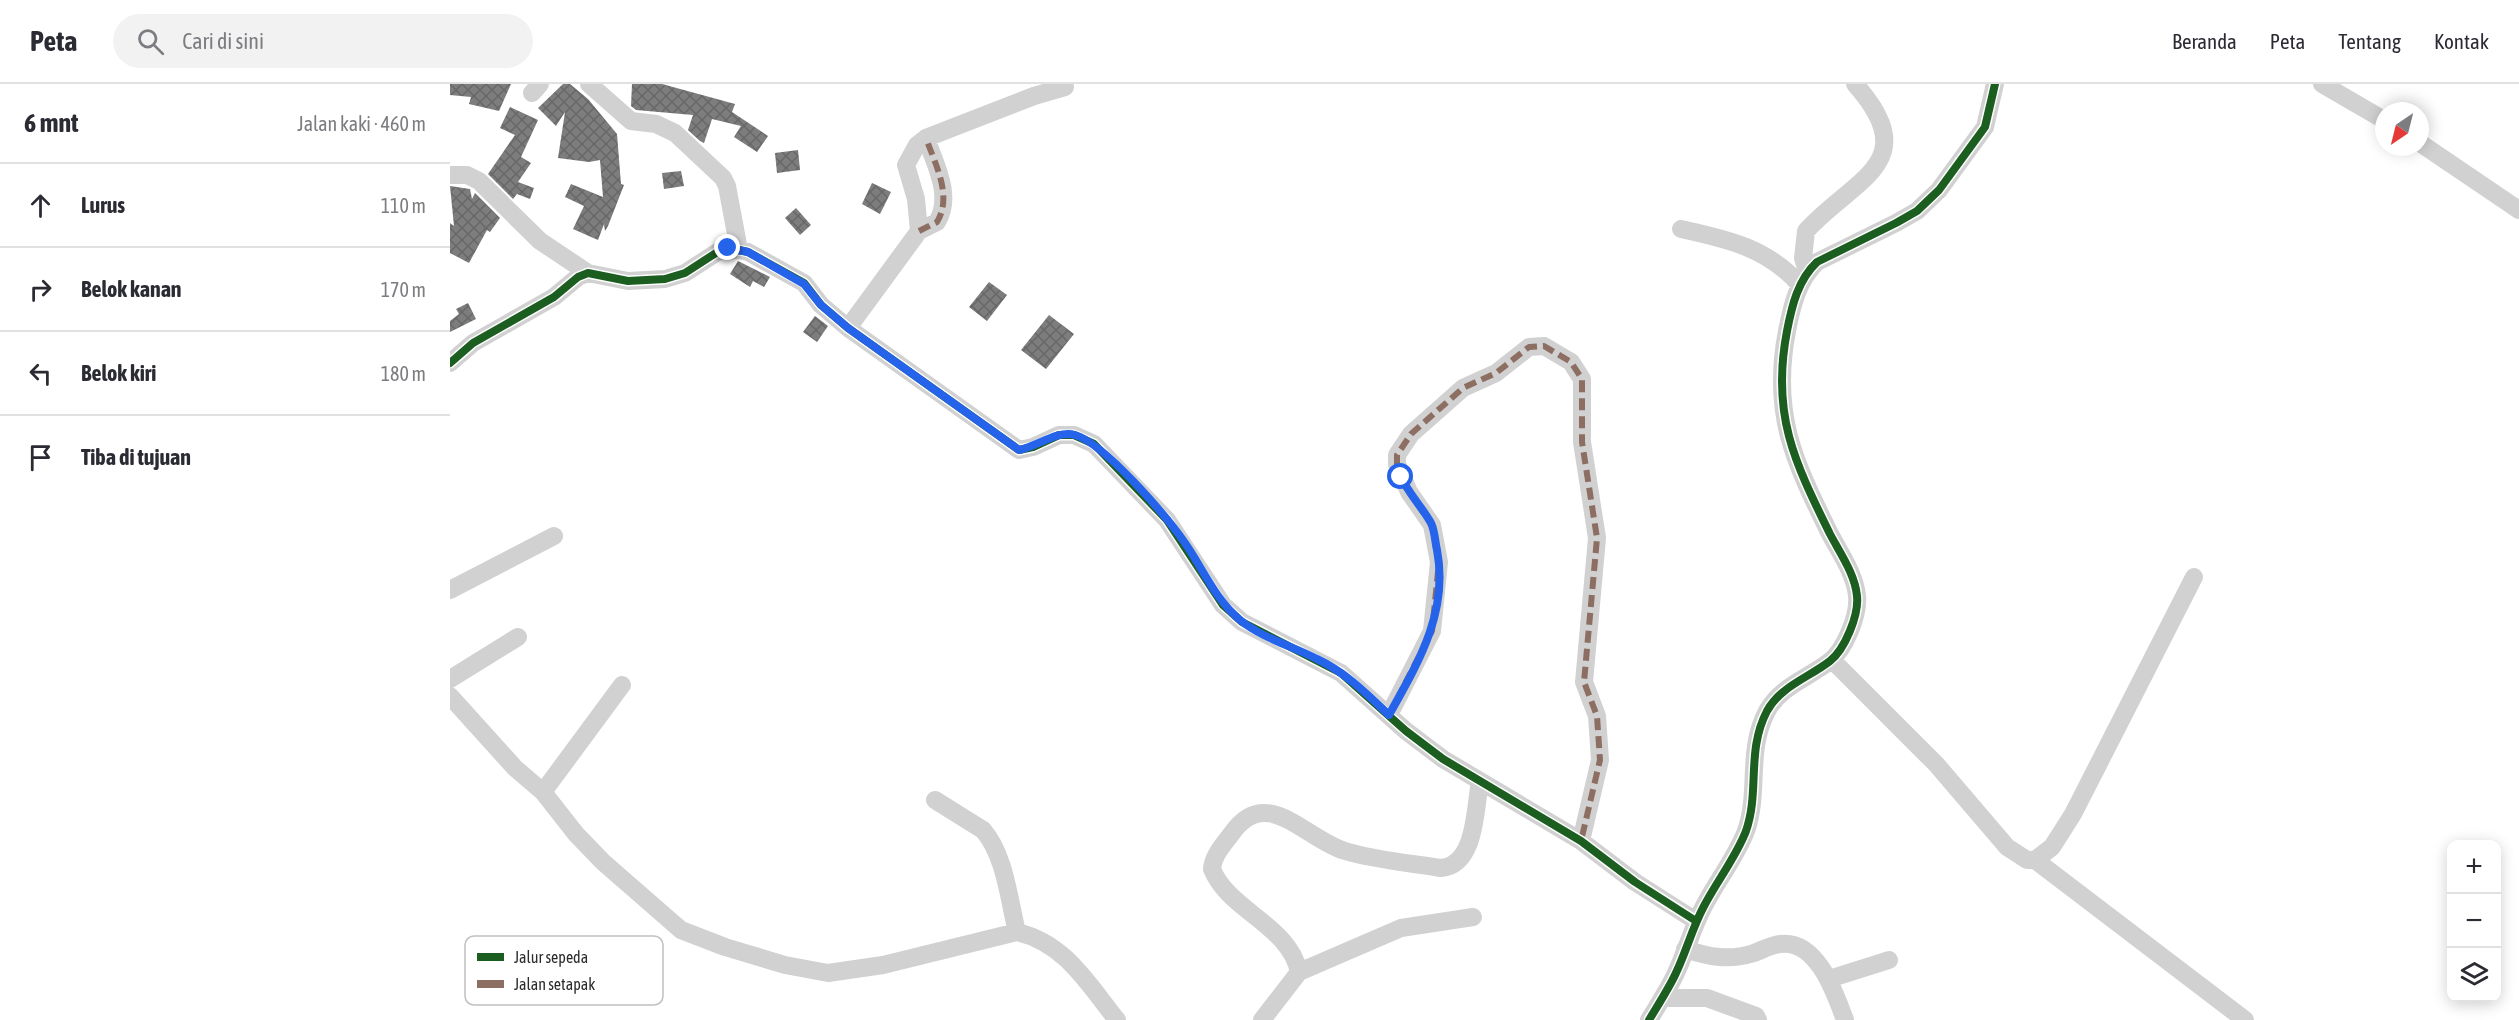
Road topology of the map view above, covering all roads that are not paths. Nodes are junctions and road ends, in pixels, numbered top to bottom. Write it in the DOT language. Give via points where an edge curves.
graph roads {
  1 [pos="589,84"];
  2 [pos="1855,84"];
  3 [pos="1995,84"];
  4 [pos="2322,84"];
  5 [pos="1065,87"];
  6 [pos="2375,115"];
  7 [pos="926,138"];
  8 [pos="2429,148"];
  9 [pos="450,175"];
  10 [pos="2519,210"];
  11 [pos="1681,229"];
  12 [pos="919,231"];
  13 [pos="739,250"];
  14 [pos="588,273"];
  15 [pos="1803,278"];
  16 [pos="848,328"];
  17 [pos="450,363"];
  18 [pos="554,536"];
  19 [pos="2194,577"];
  20 [pos="450,590"];
  21 [pos="518,637"];
  22 [pos="1832,660"];
  23 [pos="450,679"];
  24 [pos="622,685"];
  25 [pos="450,696"];
  26 [pos="1389,715"];
  27 [pos="1480,781"];
  28 [pos="543,792"];
  29 [pos="935,800"];
  30 [pos="1581,841"];
  31 [pos="2035,860"];
  32 [pos="1473,917"];
  33 [pos="1696,921"];
  34 [pos="1017,932"];
  35 [pos="1685,949"];
  36 [pos="1889,960"];
  37 [pos="1299,972"];
  38 [pos="1830,980"];
  39 [pos="1662,998"];
  40 [pos="1117,1020"];
  41 [pos="1262,1020"];
  42 [pos="1649,1020"];
  43 [pos="1758,1020"];
  44 [pos="1845,1020"];
  45 [pos="2245,1020"];
  1 -- 13 [label="street" via="623,116 675,133 717,170 727,186"];
  2 -- 15 [label="street" via="1880,118 1885,145 1866,178 1806,231"];
  3 -- 15 [label="street" via="1985,127 1939,190 1917,211 1838,249"];
  4 -- 6 [label="street"];
  5 -- 7 [label="street"];
  7 -- 12 [label="street" via="917,145 906,165 916,199"];
  7 -- 12 [label="street" via="942,186 943,207 937,222"];
  8 -- 10 [label="street"];
  9 -- 14 [label="street" via="467,175 479,181 540,241"];
  11 -- 15 [label="street" via="1743,244"];
  12 -- 16 [label="street"];
  13 -- 14 [label="street" via="718,250 685,273 665,279 628,281"];
  13 -- 16 [label="street" via="804,284"];
  14 -- 17 [label="street" via="473,343"];
  15 -- 22 [label="street" via="1791,309 1785,342 1782,405 1798,471 1852,576 1857,594 1851,630"];
  16 -- 26 [label="street" via="1019,450 1059,435 1074,435 1094,444 1167,520 1223,605 1261,634 1341,673"];
  18 -- 20 [label="street"];
  19 -- 31 [label="street" via="2069,821 2052,848"];
  21 -- 23 [label="street"];
  22 -- 31 [label="street" via="1936,764 2007,847 2027,860"];
  22 -- 33 [label="street" via="1785,689 1768,710 1754,751 1746,831"];
  24 -- 28 [label="street"];
  25 -- 28 [label="street" via="515,768"];
  26 -- 27 [label="street" via="1443,759"];
  26 -- 30 [label="street" via="1432,631 1439,562 1432,525 1409,492 1397,455 1411,434 1463,388 1496,373 1529,347 1544,346 1571,362 1582,379 1582,442 1598,538 1584,682 1597,716 1600,760"];
  27 -- 30 [label="street"];
  27 -- 37 [label="street" via="1469,843 1461,860 1450,868 1346,851 1278,815 1251,814 1240,821 1215,856 1215,876 1286,944"];
  28 -- 34 [label="street" via="603,862 681,930 784,965 828,973 857,970"];
  29 -- 34 [label="street" via="989,837"];
  30 -- 33 [label="street"];
  31 -- 45 [label="street"];
  32 -- 37 [label="street" via="1401,928"];
  33 -- 35 [label="street"];
  34 -- 40 [label="street" via="1052,945 1070,961"];
  35 -- 38 [label="street" via="1730,958 1788,944 1810,957"];
  35 -- 39 [label="street"];
  36 -- 38 [label="street"];
  37 -- 41 [label="street"];
  38 -- 44 [label="street"];
  39 -- 42 [label="street"];
  39 -- 43 [label="street" via="1707,999"];
}
